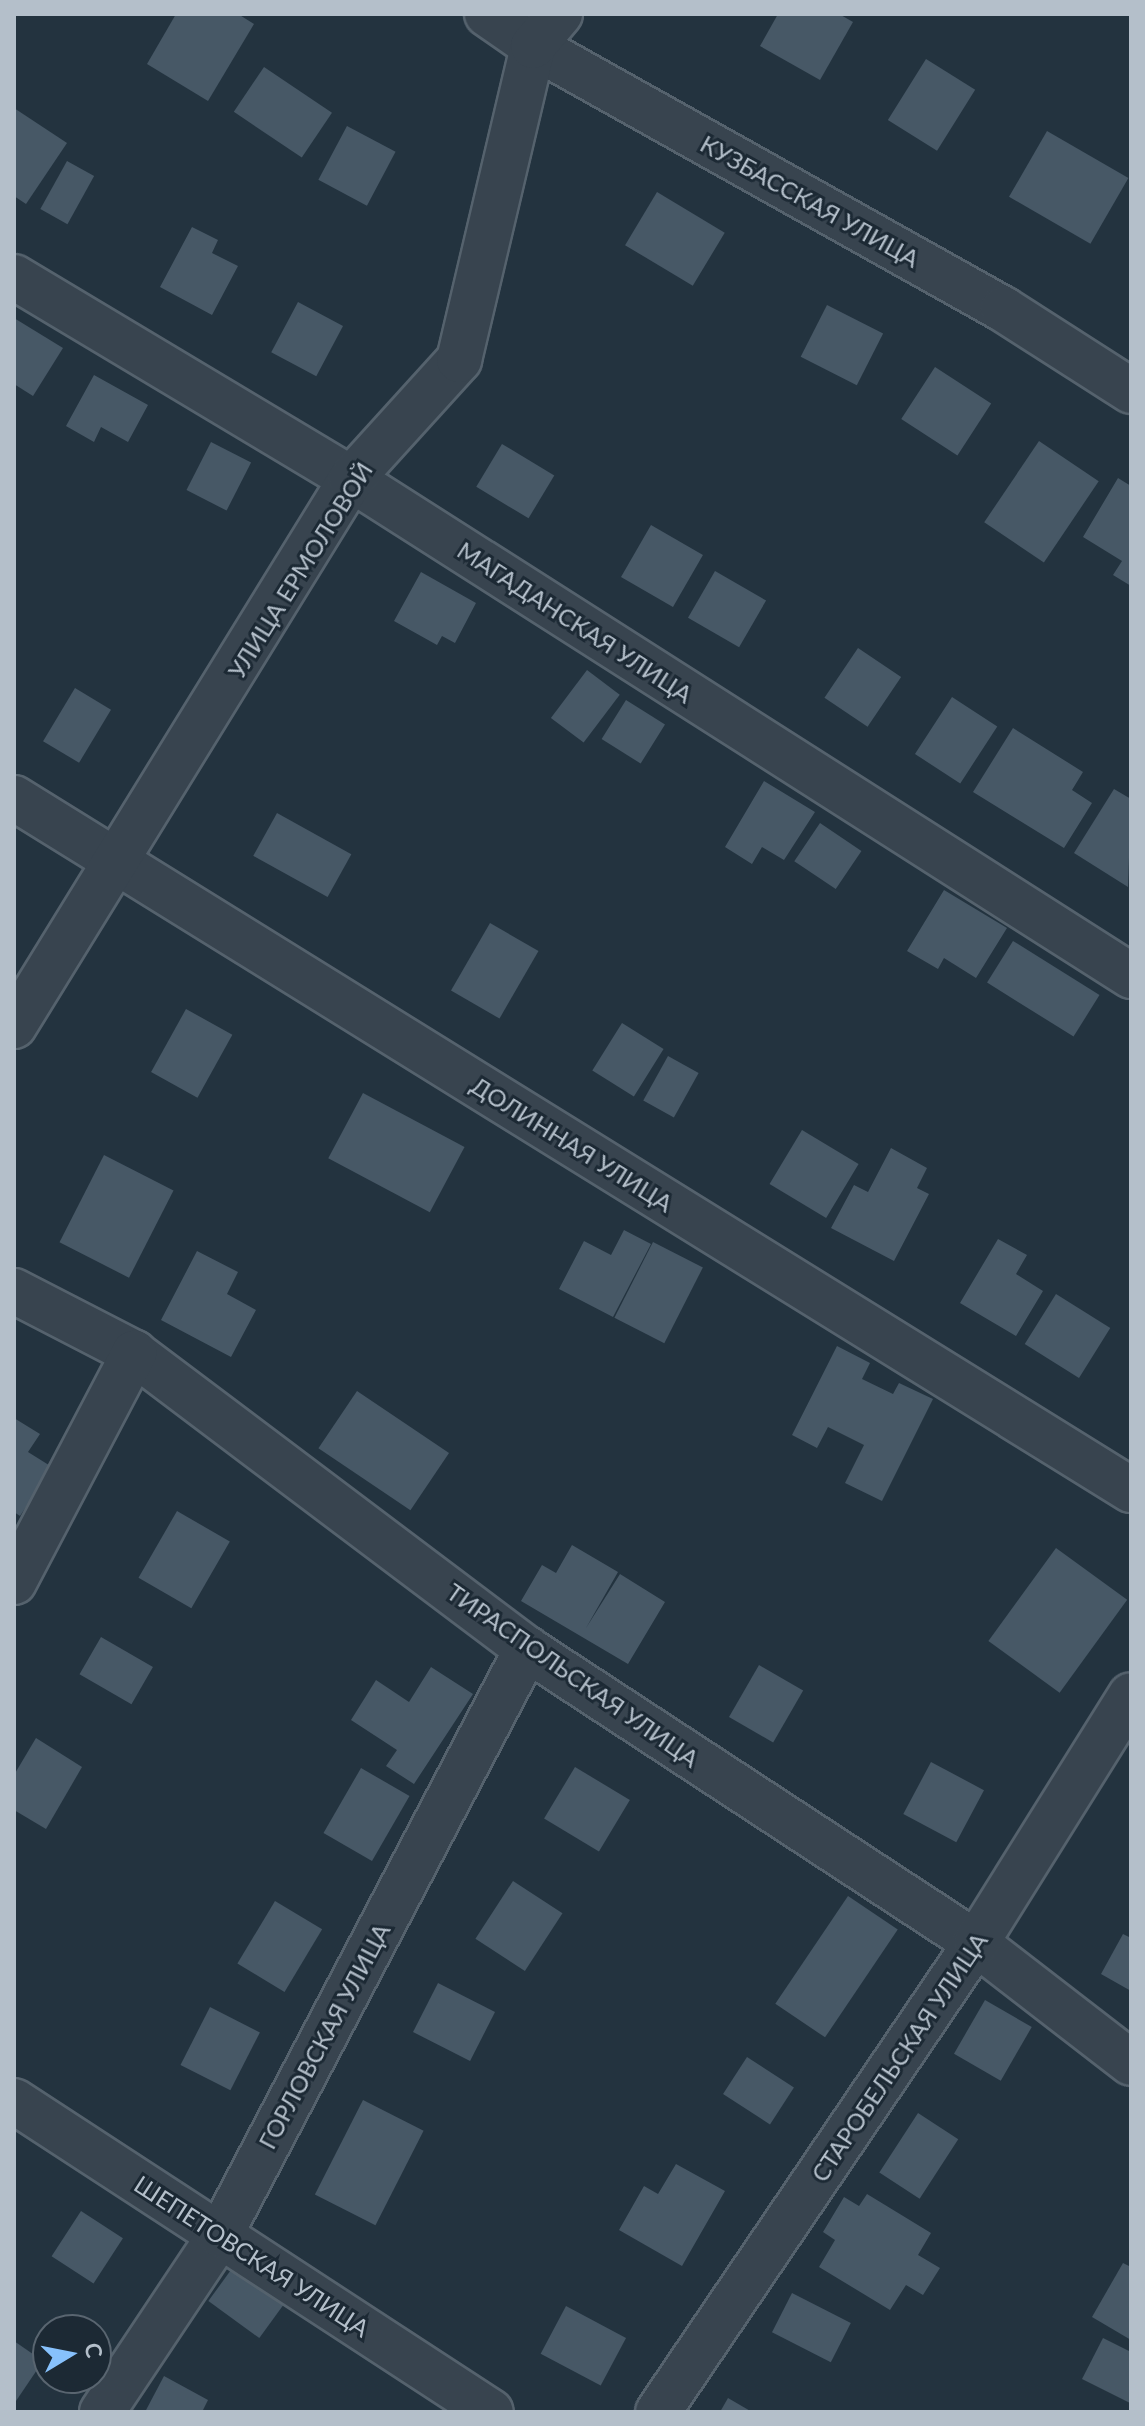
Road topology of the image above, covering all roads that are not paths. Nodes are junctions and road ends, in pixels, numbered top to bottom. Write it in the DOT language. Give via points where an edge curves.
graph roads {
  1 [pos="487,14"];
  2 [pos="546,30"];
  3 [pos="14,277"];
  4 [pos="1131,391"];
  5 [pos="351,479"];
  6 [pos="14,798"];
  7 [pos="119,864"];
  8 [pos="1131,976"];
  9 [pos="14,1026"];
  10 [pos="14,1291"];
  11 [pos="134,1353"];
  12 [pos="1131,1490"];
  13 [pos="14,1582"];
  14 [pos="527,1649"];
  15 [pos="1131,1695"];
  16 [pos="976,1943"];
  17 [pos="1131,2063"];
  18 [pos="14,2101"];
  19 [pos="220,2235"];
  20 [pos="102,2412"];
  21 [pos="491,2412"];
  22 [pos="658,2412"];
  1 -- 2 [label="street, КУЗБАССКАЯ УЛИЦА"];
  2 -- 4 [label="street, КУЗБАССКАЯ УЛИЦА"];
  2 -- 5 [label="street, УЛИЦА ЕРМОЛОВОЙ" via="459,360"];
  3 -- 5 [label="street, МАГАДАНСКАЯ УЛИЦА"];
  5 -- 7 [label="street, УЛИЦА ЕРМОЛОВОЙ"];
  5 -- 8 [label="street, МАГАДАНСКАЯ УЛИЦА"];
  6 -- 7 [label="street, ДОЛИННАЯ УЛИЦА"];
  7 -- 9 [label="street, УЛИЦА ЕРМОЛОВОЙ"];
  7 -- 12 [label="street, ДОЛИННАЯ УЛИЦА"];
  10 -- 11 [label="street, ТИРАСПОЛЬСКАЯ УЛИЦА"];
  11 -- 13 [label="street"];
  11 -- 14 [label="street, ТИРАСПОЛЬСКАЯ УЛИЦА"];
  14 -- 16 [label="street, ТИРАСПОЛЬСКАЯ УЛИЦА"];
  14 -- 19 [label="street, ГОРЛОВСКАЯ УЛИЦА"];
  15 -- 16 [label="street, СТАРОБЕЛЬСКАЯ УЛИЦА"];
  16 -- 17 [label="street, ТИРАСПОЛЬСКАЯ УЛИЦА"];
  16 -- 22 [label="street, СТАРОБЕЛЬСКАЯ УЛИЦА"];
  18 -- 19 [label="street, ШЕПЕТОВСКАЯ УЛИЦА"];
  19 -- 20 [label="street, ГОРЛОВСКАЯ УЛИЦА"];
  19 -- 21 [label="street, ШЕПЕТОВСКАЯ УЛИЦА"];
}
